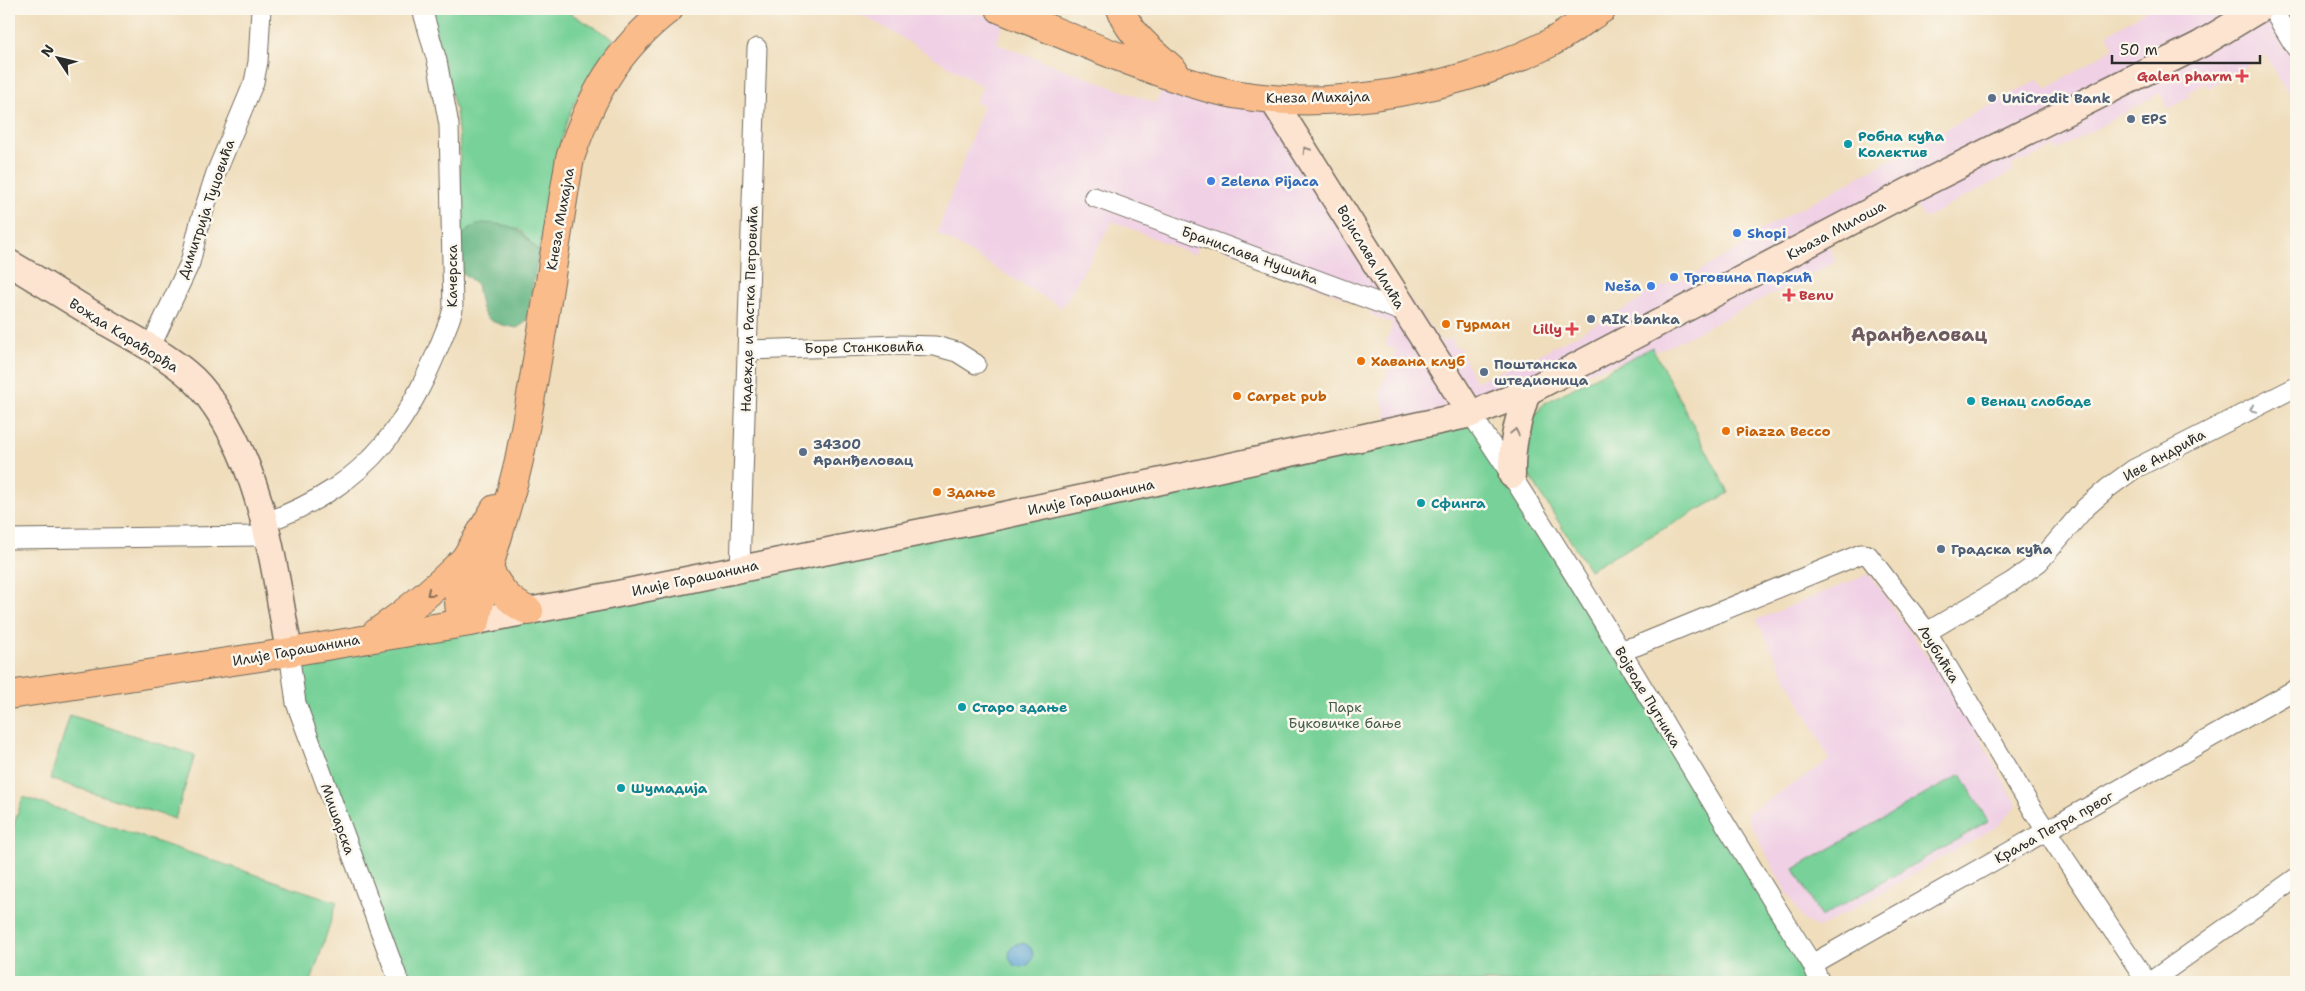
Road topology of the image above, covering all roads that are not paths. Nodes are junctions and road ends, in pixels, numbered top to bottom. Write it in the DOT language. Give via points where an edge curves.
graph roads {
  1 [pos="261,9"];
  2 [pos="422,9"];
  3 [pos="668,9"];
  4 [pos="1000,9"];
  5 [pos="1121,9"];
  6 [pos="1602,9"];
  7 [pos="2220,9"];
  8 [pos="2259,9"];
  9 [pos="2272,9"];
  10 [pos="2202,43"];
  11 [pos="757,48"];
  12 [pos="2296,48"];
  13 [pos="1183,80"];
  14 [pos="1272,99"];
  15 [pos="1094,197"];
  16 [pos="9,263"];
  17 [pos="1406,313"];
  18 [pos="150,348"];
  19 [pos="749,350"];
  20 [pos="976,364"];
  21 [pos="2296,387"];
  22 [pos="1527,392"];
  23 [pos="1471,414"];
  24 [pos="1375,434"];
  25 [pos="1512,475"];
  26 [pos="266,529"];
  27 [pos="9,539"];
  28 [pos="477,564"];
  29 [pos="740,569"];
  30 [pos="529,611"];
  31 [pos="468,622"];
  32 [pos="1927,632"];
  33 [pos="370,637"];
  34 [pos="1620,650"];
  35 [pos="289,652"];
  36 [pos="2296,690"];
  37 [pos="9,695"];
  38 [pos="2047,831"];
  39 [pos="2296,878"];
  40 [pos="1812,964"];
  41 [pos="399,982"];
  42 [pos="1820,982"];
  43 [pos="2148,982"];
  1 -- 18 [label="street, Димитрија Туцовића" via="254,82 216,173 190,263"];
  2 -- 26 [label="street, Качерска" via="449,125 453,309 423,385 379,452 326,494"];
  3 -- 28 [label="main road, Кнеза Михајла" via="639,34 602,82 583,119 570,158 519,459 492,516"];
  4 -- 13 [label="main road, Кнеза Михајла"];
  5 -- 13 [label="main road" via="1133,32"];
  6 -- 14 [label="main road, Кнеза Михајла" via="1550,43 1497,66 1444,83 1357,98"];
  7 -- 10 [label="street"];
  8 -- 10 [label="street, Књаза Милоша"];
  9 -- 12 [label="street"];
  10 -- 22 [label="street, Књаза Милоша" via="1909,191"];
  11 -- 19 [label="street, Надежде и Растка Петровића"];
  13 -- 14 [label="main road, Кнеза Михајла"];
  17 -- 14 [label="street, Војислава Илића, one-way"];
  15 -- 17 [label="street, Бранислава Нушића"];
  16 -- 18 [label="street, Вожда Карађорђа"];
  17 -- 23 [label="street, Војислава Илића"];
  18 -- 26 [label="street, Вожда Карађорђа" via="200,386 227,425 248,468"];
  19 -- 20 [label="street, Боре Станковића" via="935,346 957,352"];
  19 -- 29 [label="street, Надежде и Растка Петровића"];
  21 -- 32 [label="street, Иве Андрића, one-way" via="2134,469 2086,508 2039,562"];
  22 -- 23 [label="street, Књаза Милоша"];
  25 -- 22 [label="street, one-way" via="1511,449"];
  23 -- 24 [label="street, Књаза Милоша"];
  23 -- 25 [label="street, Војводе Путника"];
  24 -- 29 [label="street, Илије Гарашанина"];
  25 -- 34 [label="street, Војводе Путника"];
  26 -- 27 [label="street, Качерска"];
  26 -- 35 [label="street, Вожда Карађорђа"];
  28 -- 30 [label="main road" via="502,592"];
  28 -- 31 [label="main road, Кнеза Михајла" via="458,591"];
  28 -- 33 [label="main road, one-way" via="441,583"];
  29 -- 30 [label="street, Илије Гарашанина"];
  30 -- 31 [label="street, Илије Гарашанина"];
  31 -- 33 [label="main road, Илије Гарашанина"];
  32 -- 34 [label="street, Љубићка" via="1868,555 1861,554"];
  32 -- 38 [label="street, Љубићка"];
  33 -- 35 [label="main road, Илије Гарашанина"];
  34 -- 40 [label="street, Војводе Путника"];
  35 -- 37 [label="main road, Илије Гарашанина"];
  35 -- 41 [label="street, Мишарска" via="296,703"];
  36 -- 38 [label="street, Краља Петра првог"];
  38 -- 40 [label="street, Краља Петра првог"];
  38 -- 43 [label="street, Љубићка"];
  39 -- 43 [label="street"];
  40 -- 42 [label="street, Војводе Путника"];
}
